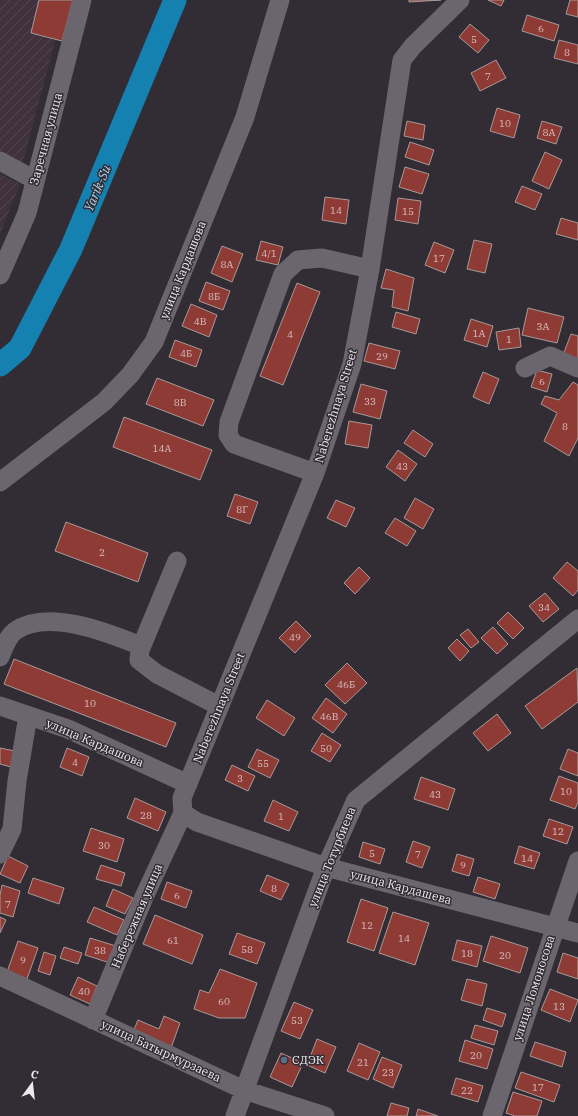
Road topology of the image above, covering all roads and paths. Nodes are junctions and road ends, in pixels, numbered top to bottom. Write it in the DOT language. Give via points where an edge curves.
graph roads {
  1 [pos="82,0"];
  2 [pos="280,0"];
  3 [pos="460,0"];
  4 [pos="0,162"];
  5 [pos="35,180"];
  6 [pos="370,269"];
  7 [pos="0,275"];
  8 [pos="525,368"];
  9 [pos="578,368"];
  10 [pos="315,473"];
  11 [pos="0,482"];
  12 [pos="177,561"];
  13 [pos="578,619"];
  14 [pos="142,646"];
  15 [pos="0,657"];
  16 [pos="0,706"];
  17 [pos="220,706"];
  18 [pos="28,716"];
  19 [pos="188,784"];
  20 [pos="183,813"];
  21 [pos="0,854"];
  22 [pos="578,861"];
  23 [pos="326,867"];
  24 [pos="555,926"];
  25 [pos="578,933"];
  26 [pos="0,976"];
  27 [pos="93,1020"];
  28 [pos="244,1090"];
  29 [pos="235,1116"];
  30 [pos="326,1116"];
  31 [pos="492,1116"];
  1 -- 5 [label="street, Заречная улица"];
  2 -- 11 [label="street, улица Кардашова" via="245,117 154,342 130,375 104,402"];
  3 -- 6 [label="street, Naberezhnaya Street" via="412,46 402,60"];
  4 -- 5 [label="street"];
  5 -- 7 [label="street, Заречная улица" via="27,212"];
  6 -- 10 [label="street, Naberezhnaya Street" via="352,364"];
  6 -- 10 [label="street" via="322,258 298,260 283,274 229,422 228,435 234,444"];
  8 -- 9 [label="street" via="550,356"];
  10 -- 17 [label="street, Naberezhnaya Street"];
  12 -- 14 [label="street"];
  13 -- 23 [label="street, улица Тотурбиева" via="356,800"];
  14 -- 15 [label="street" via="85,628 47,621 28,624 15,632 7,640"];
  14 -- 17 [label="street" via="139,660 157,674"];
  16 -- 18 [label="street, улица Кардашова"];
  17 -- 19 [label="street, Naberezhnaya Street"];
  18 -- 19 [label="street, улица Кардашова" via="68,730"];
  18 -- 21 [label="street" via="12,829"];
  19 -- 20 [label="street, Naberezhnaya Street" via="182,798"];
  20 -- 23 [label="street, улица Кардашева" via="197,822"];
  20 -- 27 [label="street, Набережная улица" via="144,897"];
  22 -- 24 [label="street, улица Ломоносова"];
  23 -- 24 [label="street, улица Кардашева"];
  23 -- 28 [label="street, улица Тотурбиева"];
  24 -- 25 [label="street, улица Кардашева"];
  24 -- 31 [label="street, улица Ломоносова"];
  26 -- 27 [label="street, улица Батырмурзаева"];
  27 -- 28 [label="street, улица Батырмурзаева"];
  28 -- 29 [label="street, улица Тотурбиева"];
  28 -- 30 [label="street, улица Батырмурзаева"];
}
